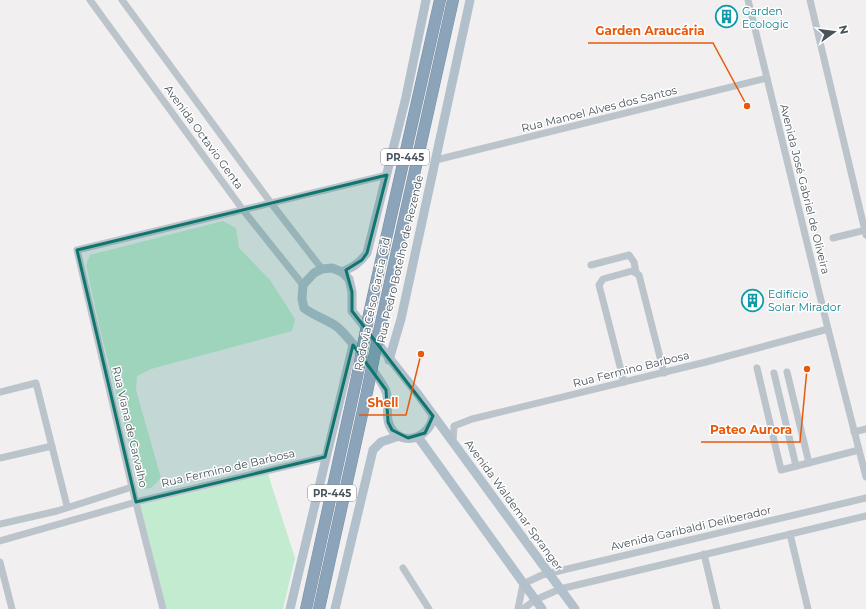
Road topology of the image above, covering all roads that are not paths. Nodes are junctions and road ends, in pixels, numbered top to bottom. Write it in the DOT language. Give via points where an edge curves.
graph roads {
  1 [pos="90,0"];
  2 [pos="122,0"];
  3 [pos="426,0"];
  4 [pos="440,0"];
  5 [pos="453,0"];
  6 [pos="470,0"];
  7 [pos="748,0"];
  8 [pos="810,0"];
  9 [pos="767,78"];
  10 [pos="436,160"];
  11 [pos="387,175"];
  12 [pos="271,203"];
  13 [pos="244,210"];
  14 [pos="866,232"];
  15 [pos="833,238"];
  16 [pos="591,265"];
  17 [pos="322,269"];
  18 [pos="342,272"];
  19 [pos="636,272"];
  20 [pos="303,284"];
  21 [pos="828,329"];
  22 [pos="352,345"];
  23 [pos="389,360"];
  24 [pos="756,368"];
  25 [pos="787,372"];
  26 [pos="664,373"];
  27 [pos="774,373"];
  28 [pos="624,382"];
  29 [pos="0,392"];
  30 [pos="433,416"];
  31 [pos="866,429"];
  32 [pos="854,432"];
  33 [pos="399,436"];
  34 [pos="418,438"];
  35 [pos="453,441"];
  36 [pos="52,446"];
  37 [pos="859,450"];
  38 [pos="325,457"];
  39 [pos="0,458"];
  40 [pos="809,463"];
  41 [pos="796,466"];
  42 [pos="866,477"];
  43 [pos="132,487"];
  44 [pos="866,498"];
  45 [pos="136,502"];
  46 [pos="67,506"];
  47 [pos="866,516"];
  48 [pos="0,524"];
  49 [pos="790,534"];
  50 [pos="0,542"];
  51 [pos="704,554"];
  52 [pos="0,562"];
  53 [pos="403,568"];
  54 [pos="548,574"];
  55 [pos="523,584"];
  56 [pos="560,589"];
  57 [pos="535,600"];
  58 [pos="12,609"];
  59 [pos="163,609"];
  60 [pos="290,609"];
  61 [pos="306,609"];
  62 [pos="319,609"];
  63 [pos="334,609"];
  64 [pos="429,609"];
  65 [pos="518,609"];
  66 [pos="523,609"];
  67 [pos="542,609"];
  68 [pos="575,609"];
  69 [pos="717,609"];
  70 [pos="808,609"];
  1 -- 13 [label="street, Avenida Octavio Genta"];
  2 -- 12 [label="street, Avenida Octavio Genta"];
  3 -- 11 [label="main road"];
  4 -- 61 [label="highway, Rodovia Celso Garcia Cid / PR-445, bridge"];
  5 -- 62 [label="highway, Rodovia Celso Garcia Cid / PR-445, bridge"];
  6 -- 10 [label="main road, Rua Pedro Botelho de Rezende"];
  7 -- 9 [label="street, Avenida José Gabriel de Oliveira"];
  8 -- 14 [label="street"];
  9 -- 10 [label="street, Rua Manoel Alves dos Santos"];
  9 -- 21 [label="street, Avenida José Gabriel de Oliveira"];
  10 -- 23 [label="main road, Rua Pedro Botelho de Rezende" via="401,319"];
  11 -- 12 [label="street"];
  11 -- 18 [label="main road" via="367,253 352,268"];
  12 -- 13 [label="street"];
  12 -- 17 [label="street, Avenida Octavio Genta"];
  13 -- 20 [label="street, Avenida Octavio Genta"];
  13 -- 43 [label="street, Rua Viana de Carvalho" via="77,250"];
  14 -- 15 [label="street"];
  16 -- 19 [label="street" via="629,256 634,262"];
  17 -- 18 [label="main road" via="332,268"];
  17 -- 20 [label="main road"];
  18 -- 23 [label="main road, Avenida Waldemar Spranger" via="349,278 352,311"];
  19 -- 26 [label="street" via="639,275"];
  19 -- 28 [label="street" via="603,279 599,285"];
  20 -- 22 [label="main road" via="304,308 314,316 338,327"];
  21 -- 26 [label="street, Rua Fermino Barbosa"];
  21 -- 32 [label="street, Avenida José Gabriel de Oliveira"];
  22 -- 33 [label="main road" via="386,390 388,422"];
  22 -- 38 [label="main road"];
  23 -- 30 [label="main road, Avenida Waldemar Spranger"];
  24 -- 41 [label="street" via="781,470"];
  25 -- 40 [label="street"];
  26 -- 28 [label="street, Rua Fermino Barbosa"];
  27 -- 41 [label="street"];
  28 -- 35 [label="street, Rua Fermino Barbosa" via="459,423 454,426"];
  29 -- 36 [label="street" via="36,383"];
  30 -- 34 [label="main road" via="431,426"];
  30 -- 35 [label="main road, Avenida Waldemar Spranger"];
  31 -- 32 [label="street"];
  32 -- 37 [label="street, Avenida José Gabriel de Oliveira"];
  33 -- 34 [label="main road"];
  33 -- 63 [label="main road" via="381,442 373,450"];
  34 -- 55 [label="main road"];
  35 -- 54 [label="main road, Avenida Waldemar Spranger"];
  36 -- 39 [label="street"];
  36 -- 46 [label="street"];
  37 -- 40 [label="street"];
  37 -- 42 [label="street, Avenida José Gabriel de Oliveira"];
  38 -- 45 [label="street, Rua Fermino de Barbosa"];
  38 -- 60 [label="main road"];
  40 -- 41 [label="street"];
  43 -- 45 [label="street, Rua Viana de Carvalho"];
  43 -- 46 [label="street"];
  44 -- 54 [label="street, Avenida Garibaldi Deliberador"];
  45 -- 50 [label="street, Rua Fermino de Barbosa"];
  45 -- 59 [label="street, Rua Viana de Carvalho"];
  46 -- 48 [label="street" via="57,511"];
  47 -- 49 [label="street"];
  49 -- 51 [label="street"];
  49 -- 70 [label="street"];
  51 -- 56 [label="street"];
  51 -- 69 [label="street"];
  52 -- 58 [label="street"];
  53 -- 64 [label="street"];
  54 -- 55 [label="street, Avenida Garibaldi Deliberador"];
  54 -- 56 [label="main road, Avenida Waldemar Spranger"];
  55 -- 57 [label="main road"];
  55 -- 65 [label="street"];
  56 -- 57 [label="street"];
  56 -- 68 [label="main road, Avenida Waldemar Spranger"];
  57 -- 66 [label="street"];
  57 -- 67 [label="main road"];
}
